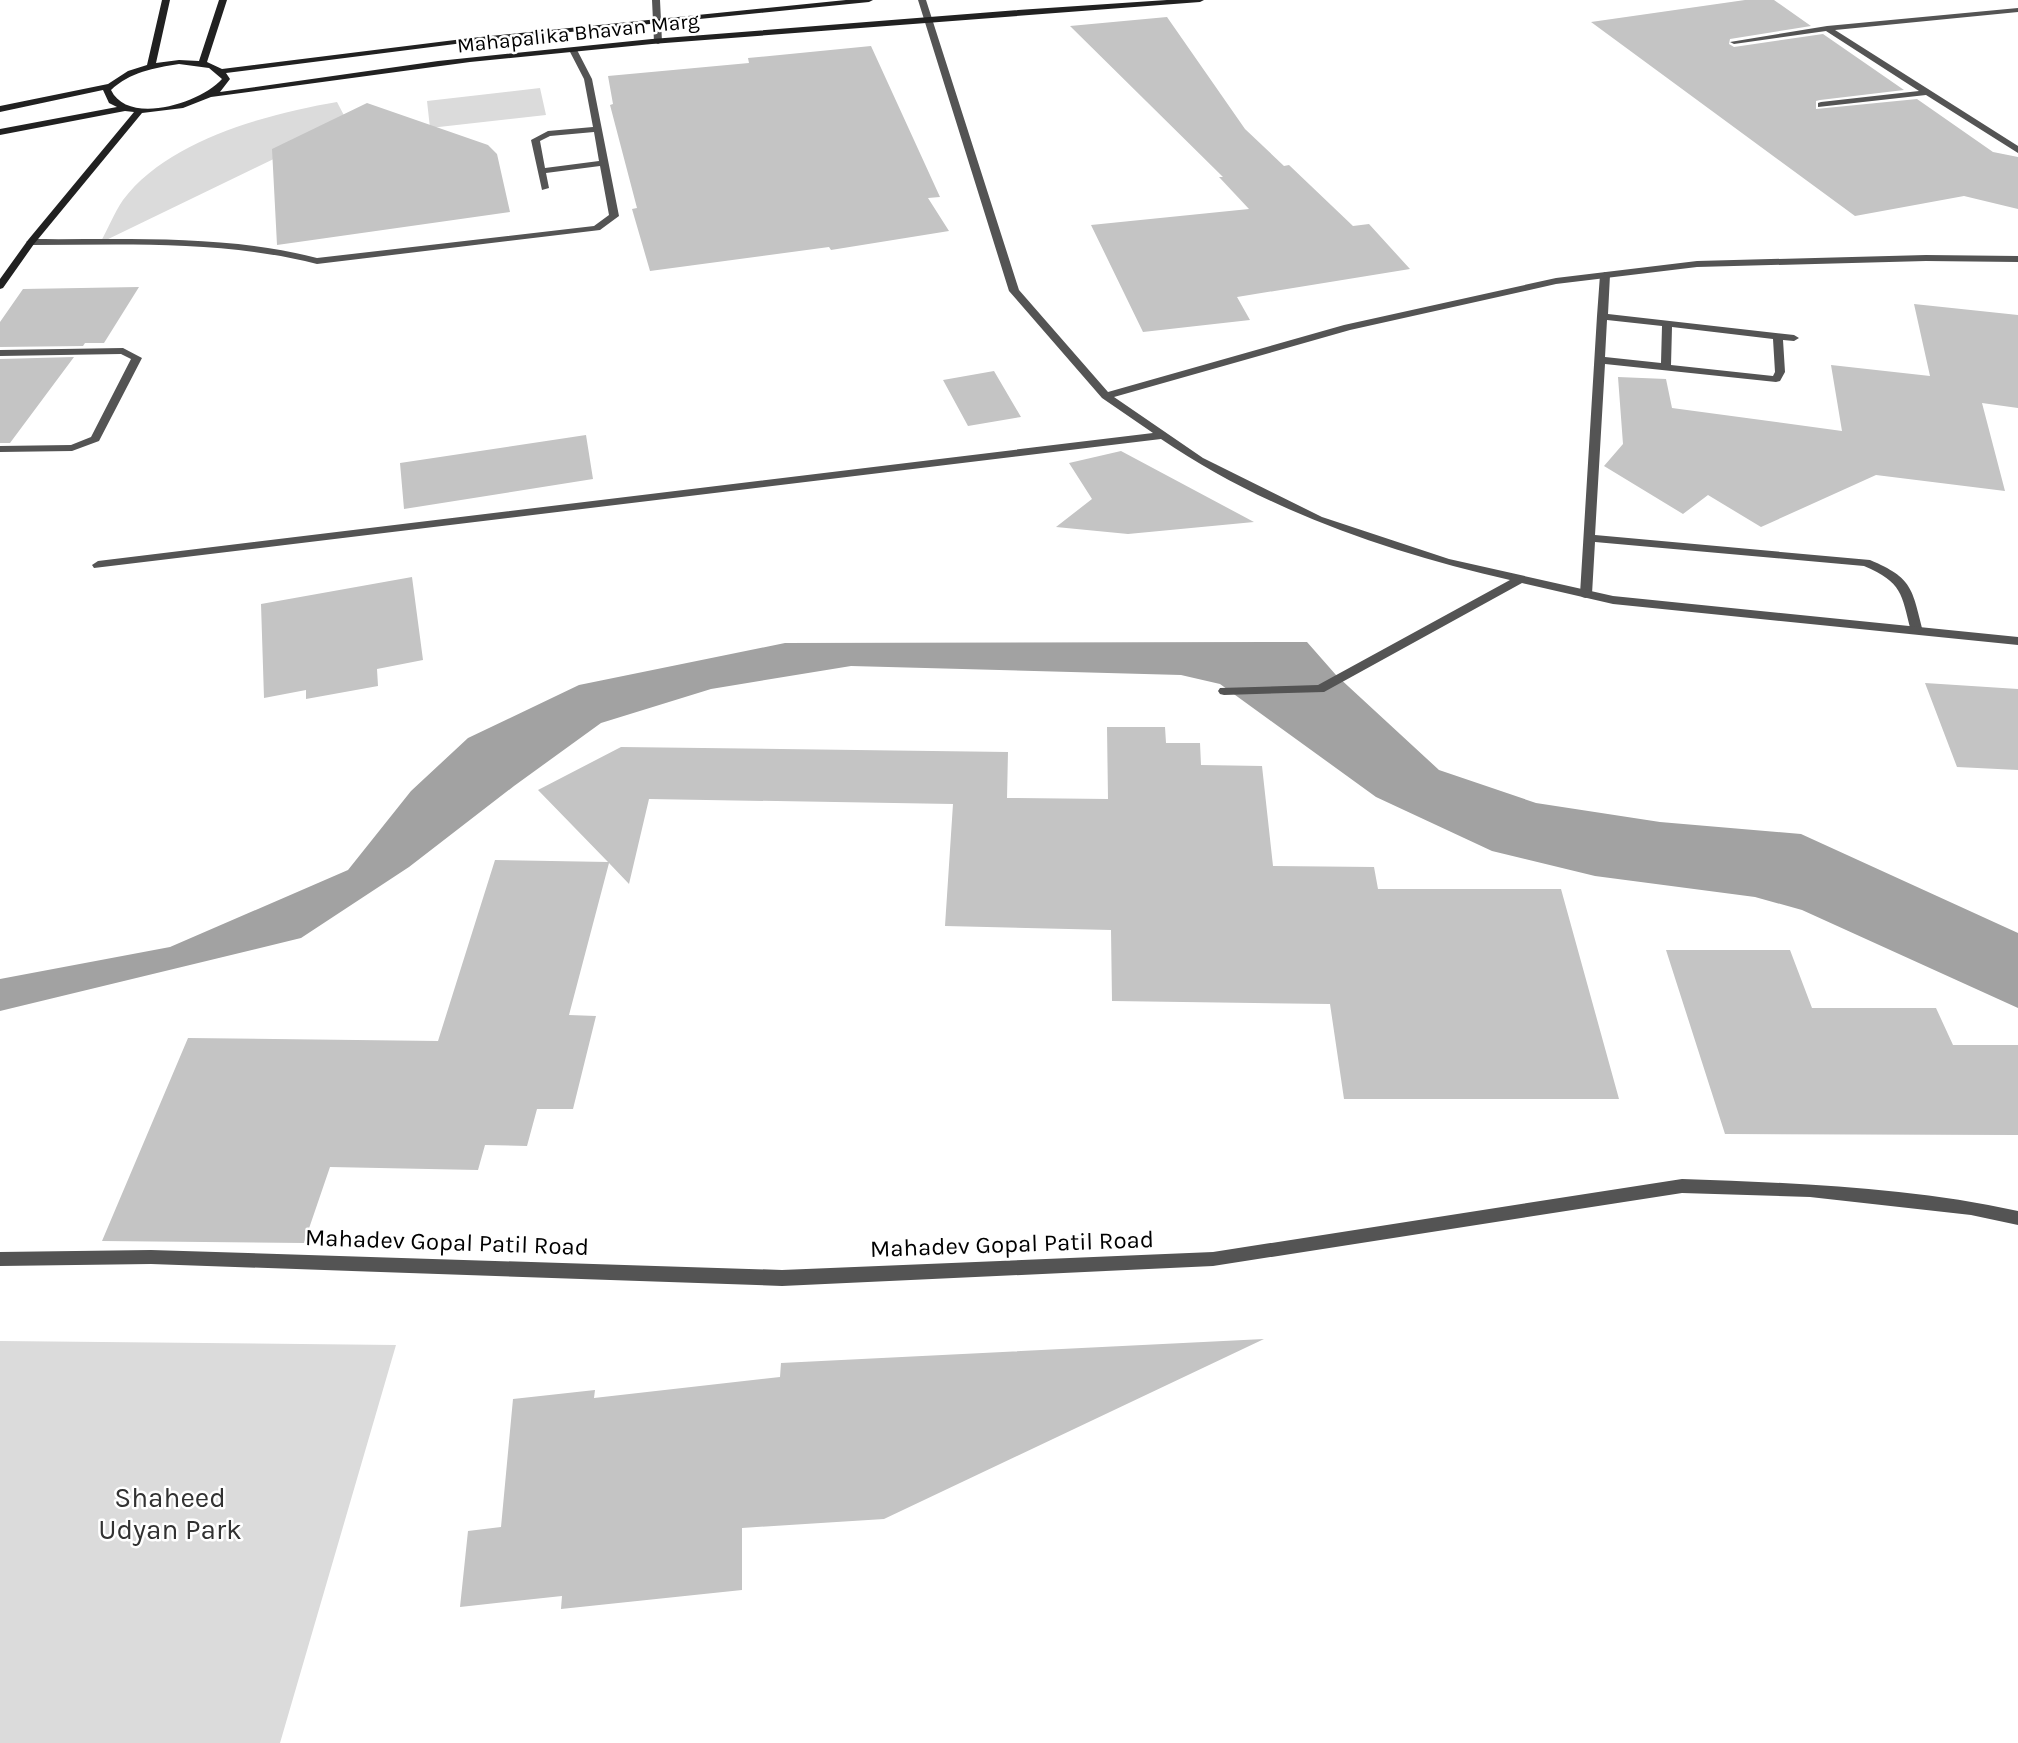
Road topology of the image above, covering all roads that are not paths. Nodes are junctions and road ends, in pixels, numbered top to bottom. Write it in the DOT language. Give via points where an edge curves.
graph roads {
  1 [pos="166,0"];
  2 [pos="223,0"];
  3 [pos="656,0"];
  4 [pos="869,0"];
  5 [pos="922,0"];
  6 [pos="1200,0"];
  7 [pos="2018,10"];
  8 [pos="929,19"];
  9 [pos="656,20"];
  10 [pos="1826,28"];
  11 [pos="658,42"];
  12 [pos="1734,43"];
  13 [pos="573,50"];
  14 [pos="202,64"];
  15 [pos="151,66"];
  16 [pos="223,71"];
  17 [pos="110,86"];
  18 [pos="1928,92"];
  19 [pos="213,95"];
  20 [pos="1821,105"];
  21 [pos="125,108"];
  22 [pos="0,109"];
  23 [pos="140,110"];
  24 [pos="597,129"];
  25 [pos="0,132"];
  26 [pos="2018,150"];
  27 [pos="604,163"];
  28 [pos="541,171"];
  29 [pos="545,188"];
  30 [pos="31,242"];
  31 [pos="2018,259"];
  32 [pos="1605,275"];
  33 [pos="0,286"];
  34 [pos="1602,316"];
  35 [pos="1667,324"];
  36 [pos="1778,336"];
  37 [pos="1794,338"];
  38 [pos="0,353"];
  39 [pos="1600,360"];
  40 [pos="1667,368"];
  41 [pos="1107,396"];
  42 [pos="1164,435"];
  43 [pos="0,449"];
  44 [pos="1590,538"];
  45 [pos="98,565"];
  46 [pos="1521,579"];
  47 [pos="1586,594"];
  48 [pos="1917,631"];
  49 [pos="2018,641"];
  50 [pos="1224,691"];
  51 [pos="2018,1218"];
  52 [pos="0,1259"];
  1 -- 15 [label="main road"];
  2 -- 14 [label="main road"];
  3 -- 9 [label="street"];
  4 -- 9 [label="main road, Mahapalika Bhavan Marg"];
  5 -- 8 [label="street"];
  6 -- 8 [label="main road, Mahapalika Bhavan Marg"];
  7 -- 10 [label="street"];
  8 -- 11 [label="main road, Mahapalika Bhavan Marg"];
  8 -- 41 [label="street" via="1014,291"];
  9 -- 11 [label="street"];
  9 -- 16 [label="main road, Mahapalika Bhavan Marg"];
  10 -- 12 [label="street"];
  10 -- 18 [label="street"];
  11 -- 13 [label="main road, Mahapalika Bhavan Marg"];
  13 -- 19 [label="main road, Mahapalika Bhavan Marg"];
  13 -- 24 [label="street" via="588,79"];
  14 -- 15 [label="main road"];
  14 -- 16 [label="main road"];
  15 -- 17 [label="main road" via="124,75"];
  16 -- 19 [label="main road" via="226,79"];
  17 -- 21 [label="main road" via="108,97"];
  17 -- 22 [label="main road"];
  18 -- 20 [label="street"];
  18 -- 26 [label="street"];
  19 -- 23 [label="main road, Mahapalika Bhavan Marg" via="177,108"];
  21 -- 23 [label="main road, Mahapalika Bhavan Marg"];
  21 -- 25 [label="main road"];
  23 -- 30 [label="main road"];
  24 -- 27 [label="street"];
  24 -- 28 [label="street" via="548,134 535,140"];
  27 -- 28 [label="street"];
  27 -- 30 [label="street" via="614,216 597,228 317,261 188,243"];
  28 -- 29 [label="street"];
  30 -- 33 [label="main road"];
  31 -- 32 [label="street" via="1696,264"];
  32 -- 34 [label="street"];
  32 -- 41 [label="street" via="1556,281 1348,327"];
  34 -- 35 [label="street"];
  34 -- 39 [label="street"];
  35 -- 36 [label="street"];
  35 -- 40 [label="street"];
  36 -- 37 [label="street"];
  36 -- 40 [label="street" via="1780,372 1776,379"];
  38 -- 43 [label="street" via="123,351 137,358 95,439 72,448"];
  39 -- 40 [label="street"];
  39 -- 44 [label="street"];
  41 -- 42 [label="street"];
  42 -- 45 [label="street"];
  42 -- 46 [label="street" via="1199,460 1318,519 1446,562"];
  44 -- 47 [label="street"];
  44 -- 48 [label="street" via="1866,563 1905,583"];
  46 -- 47 [label="street"];
  46 -- 50 [label="street" via="1320,689"];
  47 -- 48 [label="street"];
  48 -- 49 [label="street"];
  51 -- 52 [label="street, Mahadev Gopal Patil Road" via="1971,1208 1810,1190 1682,1186 1213,1259 782,1278 151,1257"];
}
